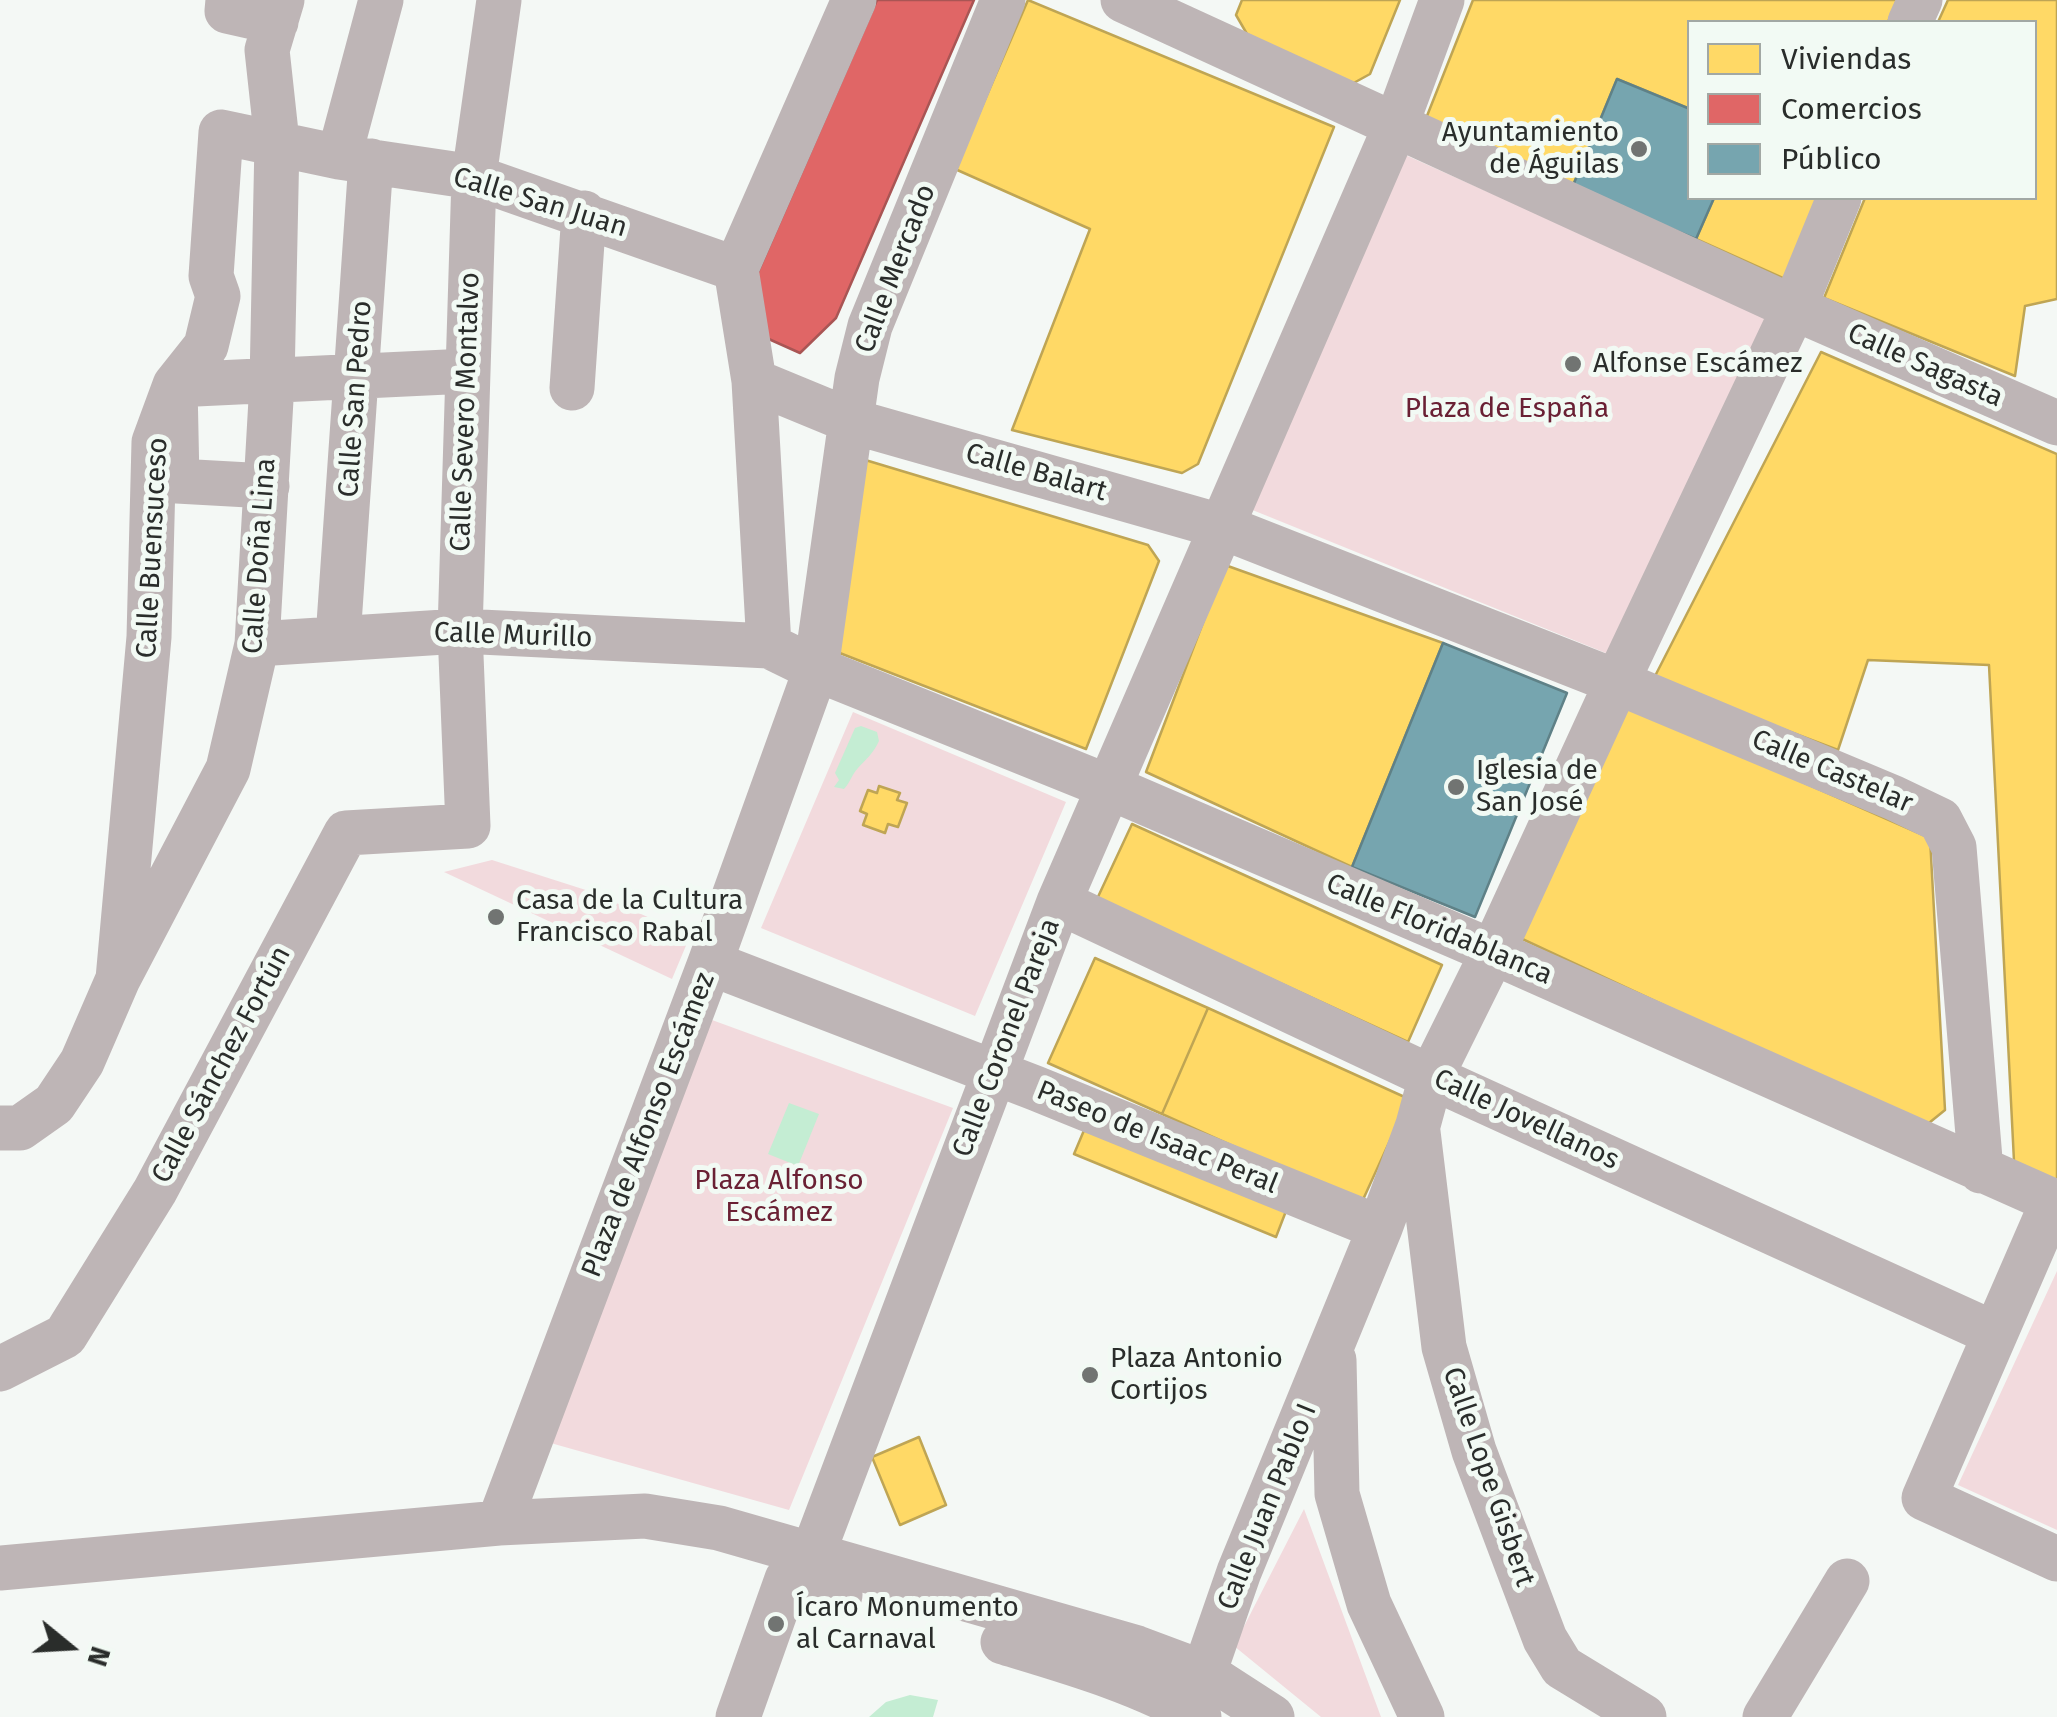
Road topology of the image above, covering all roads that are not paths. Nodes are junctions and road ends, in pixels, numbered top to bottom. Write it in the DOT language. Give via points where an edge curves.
graph roads {
  1 [pos="381,0"];
  2 [pos="498,0"];
  3 [pos="854,0"];
  4 [pos="1003,0"];
  5 [pos="1124,0"];
  6 [pos="1442,0"];
  7 [pos="228,6"];
  8 [pos="279,11"];
  9 [pos="1203,16"];
  10 [pos="1396,126"];
  11 [pos="221,132"];
  12 [pos="278,142"];
  13 [pos="355,159"];
  14 [pos="474,177"];
  15 [pos="1838,200"];
  16 [pos="584,213"];
  17 [pos="736,269"];
  18 [pos="1794,308"];
  19 [pos="468,372"];
  20 [pos="358,375"];
  21 [pos="754,381"];
  22 [pos="272,382"];
  23 [pos="175,385"];
  24 [pos="572,388"];
  25 [pos="851,421"];
  26 [pos="2057,423"];
  27 [pos="267,486"];
  28 [pos="1220,526"];
  29 [pos="460,631"];
  30 [pos="338,638"];
  31 [pos="258,644"];
  32 [pos="769,646"];
  33 [pos="816,669"];
  34 [pos="1617,682"];
  35 [pos="1108,787"];
  36 [pos="468,826"];
  37 [pos="1059,902"];
  38 [pos="1494,952"];
  39 [pos="710,963"];
  40 [pos="118,978"];
  41 [pos="992,1072"];
  42 [pos="1431,1077"];
  43 [pos="1418,1125"];
  44 [pos="0,1128"];
  45 [pos="1980,1171"];
  46 [pos="2055,1202"];
  47 [pos="1380,1228"];
  48 [pos="1995,1334"];
  49 [pos="1334,1344"];
  50 [pos="0,1368"];
  51 [pos="499,1523"];
  52 [pos="812,1556"];
  53 [pos="2057,1559"];
  54 [pos="0,1568"];
  55 [pos="1847,1581"];
  56 [pos="1204,1672"];
  57 [pos="738,1717"];
  58 [pos="1200,1717"];
  59 [pos="1272,1717"];
  60 [pos="1422,1717"];
  61 [pos="1644,1717"];
  62 [pos="1766,1717"];
  1 -- 13 [label="street, Calle San Pedro"];
  2 -- 14 [label="street, Calle Severo Montalvo"];
  3 -- 17 [label="street"];
  4 -- 25 [label="street, Calle Mercado" via="870,326"];
  5 -- 9 [label="street, Calle Sagasta"];
  6 -- 10 [label="street"];
  7 -- 8 [label="street"];
  8 -- 12 [label="street, Calle Doña Lina" via="267,50"];
  9 -- 10 [label="street, Calle Sagasta"];
  10 -- 18 [label="street, Calle Sagasta"];
  10 -- 28 [label="street"];
  11 -- 12 [label="street, Calle San Juan"];
  11 -- 23 [label="street, Calle Buensuceso" via="211,276 218,296 206,346"];
  12 -- 13 [label="street, Calle San Juan"];
  12 -- 22 [label="street, Calle Doña Lina"];
  13 -- 14 [label="street, Calle San Juan"];
  13 -- 20 [label="street, Calle San Pedro"];
  14 -- 16 [label="street, Calle San Juan"];
  14 -- 19 [label="street, Calle Severo Montalvo"];
  15 -- 18 [label="street"];
  16 -- 17 [label="street, Calle San Juan"];
  16 -- 24 [label="street"];
  17 -- 21 [label="street"];
  18 -- 26 [label="street, Calle Sagasta"];
  18 -- 34 [label="street"];
  19 -- 20 [label="street"];
  19 -- 29 [label="street, Calle Severo Montalvo"];
  20 -- 22 [label="street"];
  20 -- 30 [label="street, Calle San Pedro"];
  21 -- 25 [label="street, Calle Balart"];
  21 -- 32 [label="street"];
  22 -- 23 [label="street"];
  22 -- 27 [label="street, Calle Doña Lina"];
  23 -- 27 [label="street" via="178,481"];
  23 -- 40 [label="street, Calle Buensuceso" via="154,442 149,636"];
  25 -- 28 [label="street, Calle Balart"];
  25 -- 33 [label="street, Calle Mercado"];
  27 -- 31 [label="street, Calle Doña Lina"];
  28 -- 34 [label="street, Calle Balart"];
  28 -- 35 [label="street, Calle Coronel Pareja"];
  29 -- 30 [label="street, Calle Murillo"];
  29 -- 32 [label="street, Calle Murillo"];
  29 -- 36 [label="street, Calle Severo Montalvo"];
  30 -- 31 [label="street, Calle Murillo"];
  31 -- 40 [label="street, Calle Doña Lina" via="228,769"];
  32 -- 33 [label="street, Calle Floridablanca"];
  33 -- 35 [label="street, Calle Floridablanca"];
  33 -- 39 [label="street, Plaza de Alfonso Escámez"];
  34 -- 38 [label="street, Calle Juan Pablo I"];
  34 -- 45 [label="street, Calle Castelar" via="1940,820 1954,847"];
  35 -- 37 [label="street, Calle Coronel Pareja"];
  35 -- 38 [label="street, Calle Floridablanca"];
  36 -- 50 [label="street, Calle Sánchez Fortún" via="346,833 155,1191 66,1336"];
  37 -- 41 [label="street, Calle Coronel Pareja"];
  37 -- 42 [label="street, Calle Jovellanos"];
  38 -- 42 [label="street, Calle Juan Pablo I"];
  38 -- 45 [label="street, Calle Floridablanca"];
  39 -- 41 [label="street, Paseo de Isaac Peral"];
  39 -- 51 [label="street, Plaza de Alfonso Escámez"];
  40 -- 44 [label="street, Calle Doña Lina" via="82,1062 54,1104 20,1128"];
  41 -- 47 [label="street, Paseo de Isaac Peral"];
  41 -- 52 [label="street, Calle Coronel Pareja"];
  42 -- 43 [label="street, Calle Juan Pablo I"];
  42 -- 48 [label="street, Calle Jovellanos"];
  43 -- 47 [label="street, Calle Juan Pablo I"];
  43 -- 61 [label="street, Calle Lope Gisbert" via="1444,1347 1474,1451 1545,1639 1562,1667"];
  45 -- 46 [label="street, Calle Floridablanca"];
  46 -- 48 [label="street"];
  47 -- 49 [label="street, Calle Juan Pablo I"];
  48 -- 53 [label="street" via="1924,1498"];
  49 -- 56 [label="street, Calle Juan Pablo I"];
  49 -- 60 [label="street, Calle Juan Pablo I" via="1337,1494 1369,1604"];
  51 -- 52 [label="street" via="645,1516 719,1528"];
  51 -- 54 [label="street"];
  52 -- 56 [label="street"];
  55 -- 62 [label="street"];
  56 -- 59 [label="street"];
  57 -- 58 [label="street" via="787,1579 1056,1658"];
}
